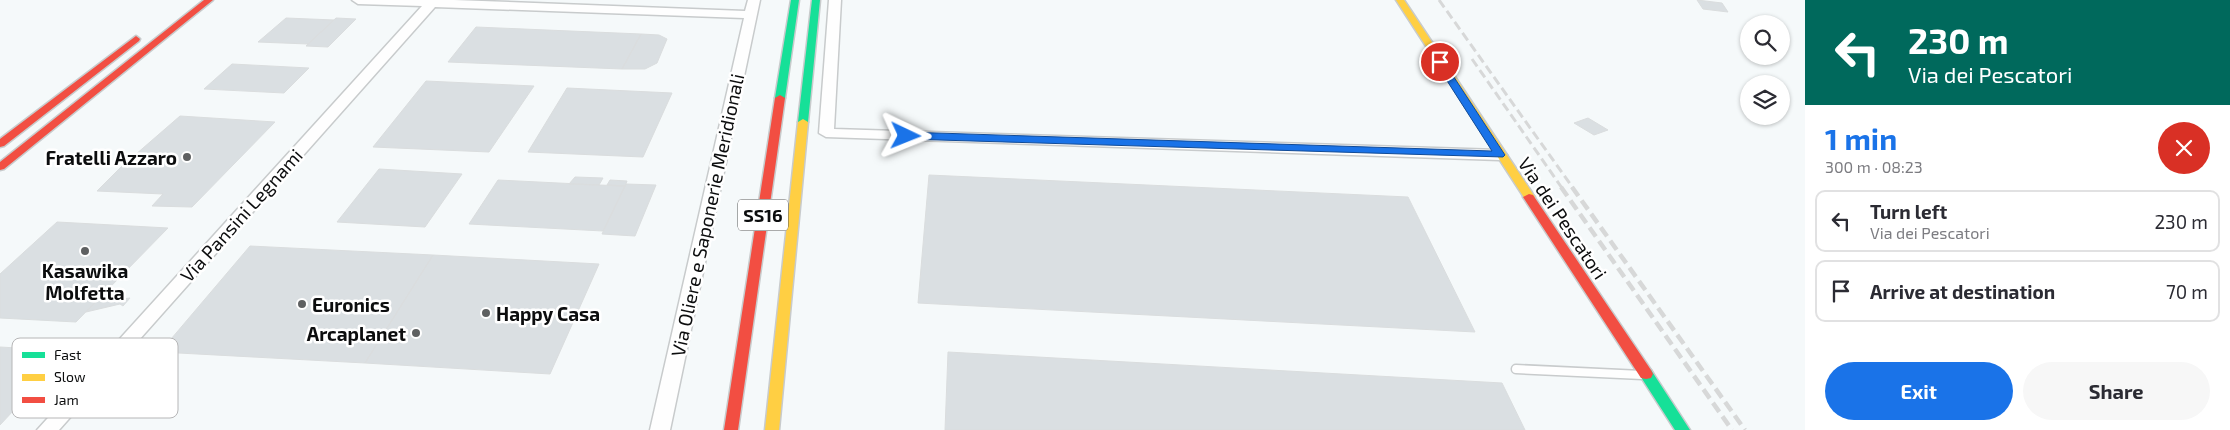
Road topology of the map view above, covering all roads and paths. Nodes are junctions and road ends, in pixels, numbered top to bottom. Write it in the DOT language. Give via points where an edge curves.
graph roads {
  1 [pos="209,0"];
  2 [pos="358,0"];
  3 [pos="795,0"];
  4 [pos="816,0"];
  5 [pos="835,0"];
  6 [pos="1400,0"];
  7 [pos="432,1"];
  8 [pos="752,8"];
  9 [pos="148,29"];
  10 [pos="0,144"];
  11 [pos="1499,155"];
  12 [pos="0,167"];
  13 [pos="130,338"];
  14 [pos="1516,369"];
  15 [pos="1647,375"];
  16 [pos="737,389"];
  17 [pos="59,418"];
  18 [pos="48,430"];
  19 [pos="660,430"];
  20 [pos="723,430"];
  21 [pos="731,430"];
  22 [pos="772,430"];
  23 [pos="1683,430"];
  1 -- 12 [label="main road"];
  2 -- 7 [label="street"];
  3 -- 16 [label="main road, SS16"];
  4 -- 22 [label="main road, SS16"];
  5 -- 11 [label="street" via="826,133"];
  6 -- 11 [label="main road, Via dei Pescatori"];
  7 -- 8 [label="street"];
  7 -- 13 [label="street, Via Pansini Legnami"];
  8 -- 19 [label="street, Via Oliere e Saponerie Meridionali"];
  9 -- 10 [label="main road"];
  11 -- 15 [label="main road, Via dei Pescatori"];
  14 -- 15 [label="lane"];
  15 -- 23 [label="main road, Via dei Pescatori"];
  16 -- 20 [label="main road"];
  16 -- 21 [label="main road, SS16"];
  17 -- 18 [label="street, Via Pansini Legnami"];
}
